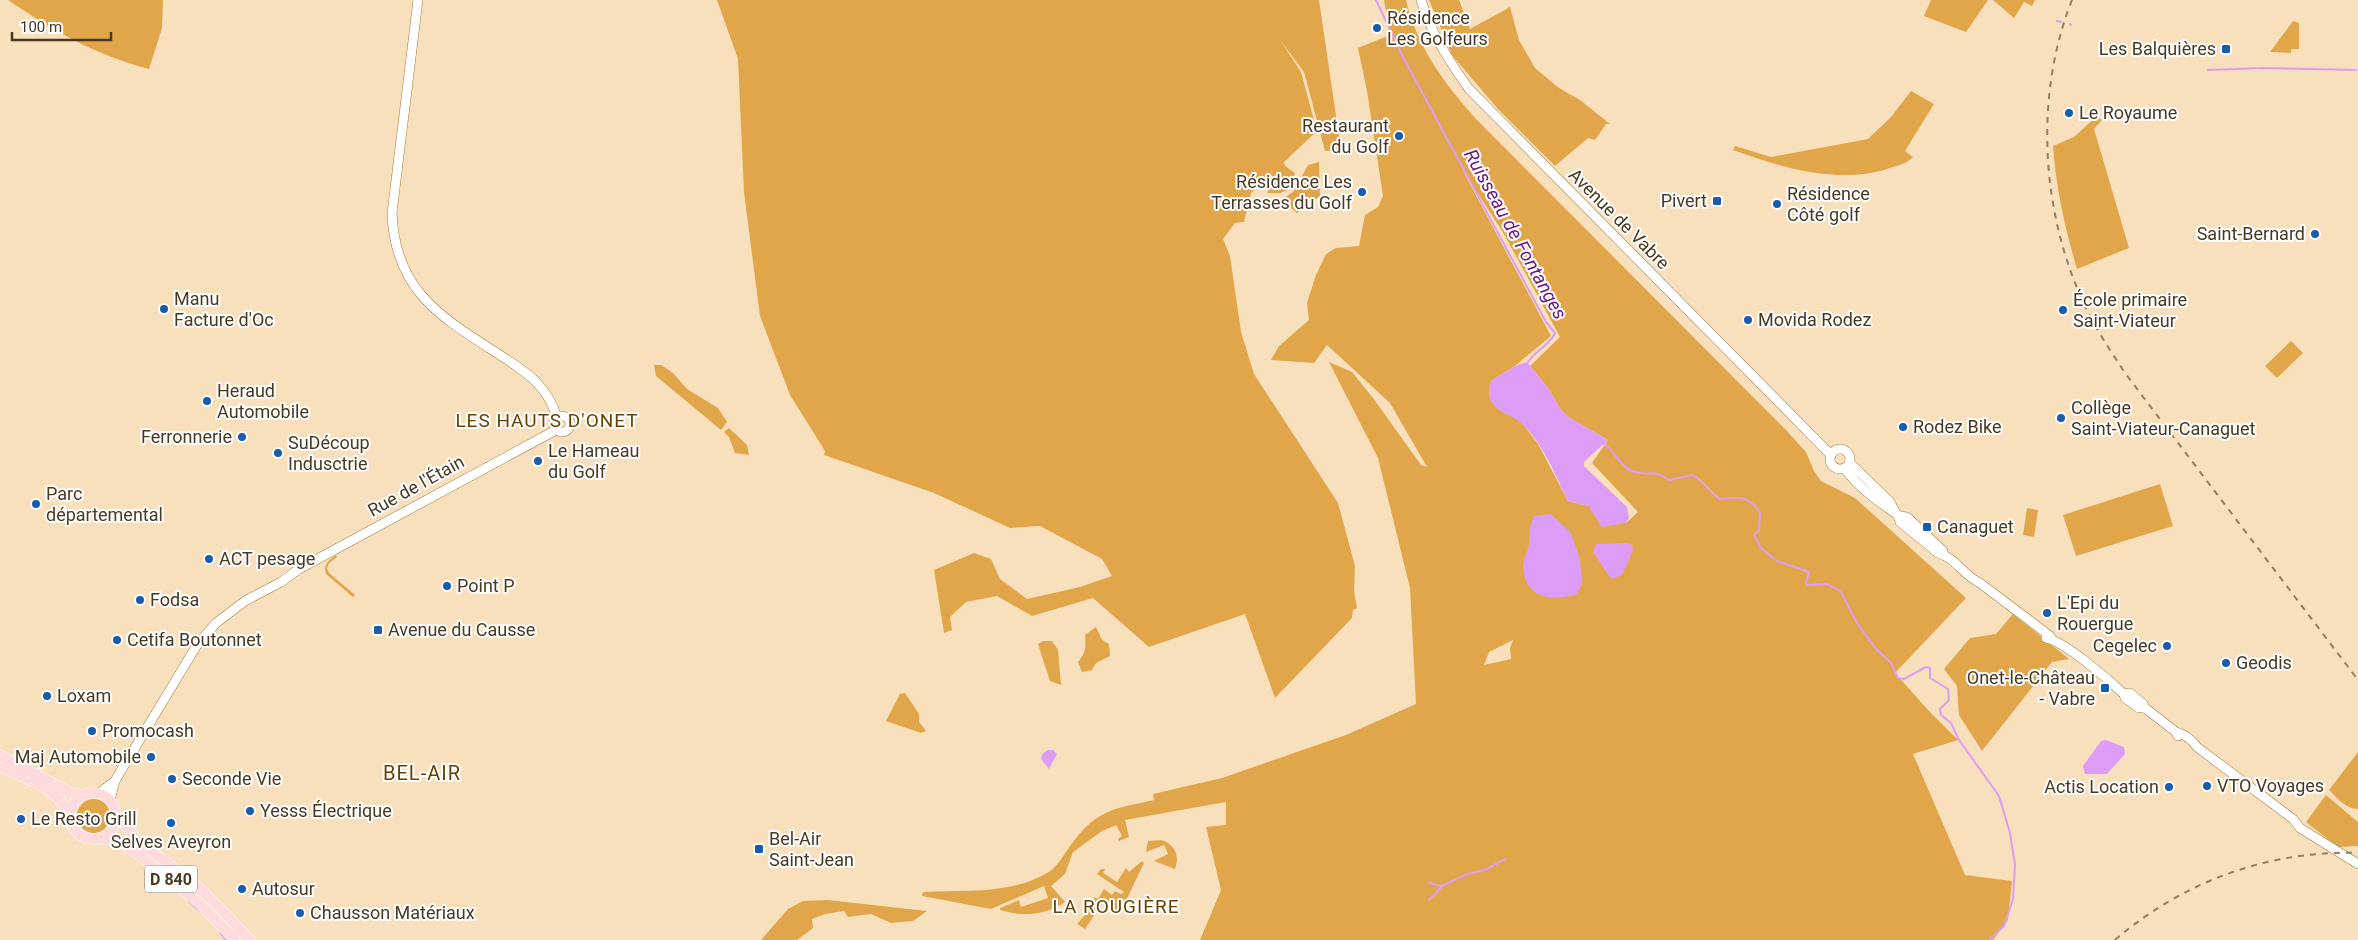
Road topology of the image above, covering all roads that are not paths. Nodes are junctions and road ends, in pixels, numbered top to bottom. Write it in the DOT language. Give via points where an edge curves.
graph roads {
  1 [pos="418,0"];
  2 [pos="1421,0"];
  3 [pos="1833,452"];
  4 [pos="1848,466"];
  5 [pos="0,755"];
  6 [pos="0,767"];
  7 [pos="115,781"];
  8 [pos="99,793"];
  9 [pos="84,795"];
  10 [pos="110,800"];
  11 [pos="70,815"];
  12 [pos="117,816"];
  13 [pos="96,839"];
  14 [pos="2358,864"];
  15 [pos="235,940"];
  16 [pos="250,940"];
  1 -- 7 [label="main road, Rue de l'Étain" via="392,213 401,263 421,297 443,316 534,378 545,390 555,422 299,569 216,623 197,645"];
  2 -- 3 [label="main road, Avenue de Vabre" via="1448,60 1469,89 1786,413"];
  3 -- 4 [label="main road" via="1847,451 1851,458"];
  3 -- 4 [label="main road" via="1832,466 1838,470"];
  4 -- 14 [label="main road" via="1854,480 1890,511 1907,517 1943,550 1943,554 1964,570 1974,573 1980,583 2047,638 2099,672 2125,698 2139,708 2145,708 2178,737 2197,747 2292,819 2304,824 2321,841"];
  5 -- 9 [label="main road" via="71,793"];
  6 -- 11 [label="main road" via="44,788 65,804"];
  7 -- 8 [label="main road"];
  7 -- 10 [label="main road"];
  8 -- 9 [label="main road"];
  8 -- 10 [label="main road"];
  9 -- 11 [label="main road" via="74,803"];
  10 -- 12 [label="main road"];
  11 -- 13 [label="main road" via="76,831 86,838"];
  12 -- 13 [label="main road" via="110,831"];
  12 -- 16 [label="main road, D 840" via="142,845 186,877"];
  13 -- 15 [label="main road, D 840" via="117,840 139,855 198,902"];
}
